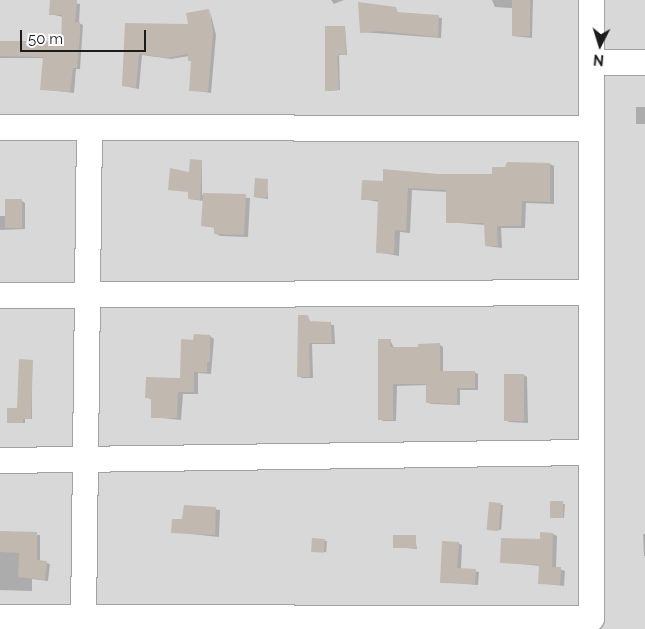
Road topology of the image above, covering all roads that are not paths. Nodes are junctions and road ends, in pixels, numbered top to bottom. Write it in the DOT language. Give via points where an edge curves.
graph roads {
  1 [pos="591,0"];
  2 [pos="591,62"];
  3 [pos="645,62"];
  4 [pos="0,127"];
  5 [pos="89,127"];
  6 [pos="591,128"];
  7 [pos="591,292"];
  8 [pos="0,295"];
  9 [pos="88,295"];
  10 [pos="591,452"];
  11 [pos="83,459"];
  12 [pos="0,460"];
  13 [pos="0,617"];
  14 [pos="83,618"];
  1 -- 2 [label="street"];
  2 -- 3 [label="street"];
  2 -- 6 [label="street"];
  4 -- 5 [label="street"];
  5 -- 6 [label="street"];
  5 -- 9 [label="street"];
  6 -- 7 [label="street"];
  7 -- 9 [label="street"];
  7 -- 10 [label="street"];
  8 -- 9 [label="street"];
  9 -- 11 [label="street"];
  10 -- 11 [label="street"];
  10 -- 14 [label="street" via="591,618"];
  11 -- 12 [label="street"];
  11 -- 14 [label="street"];
  13 -- 14 [label="street"];
}
